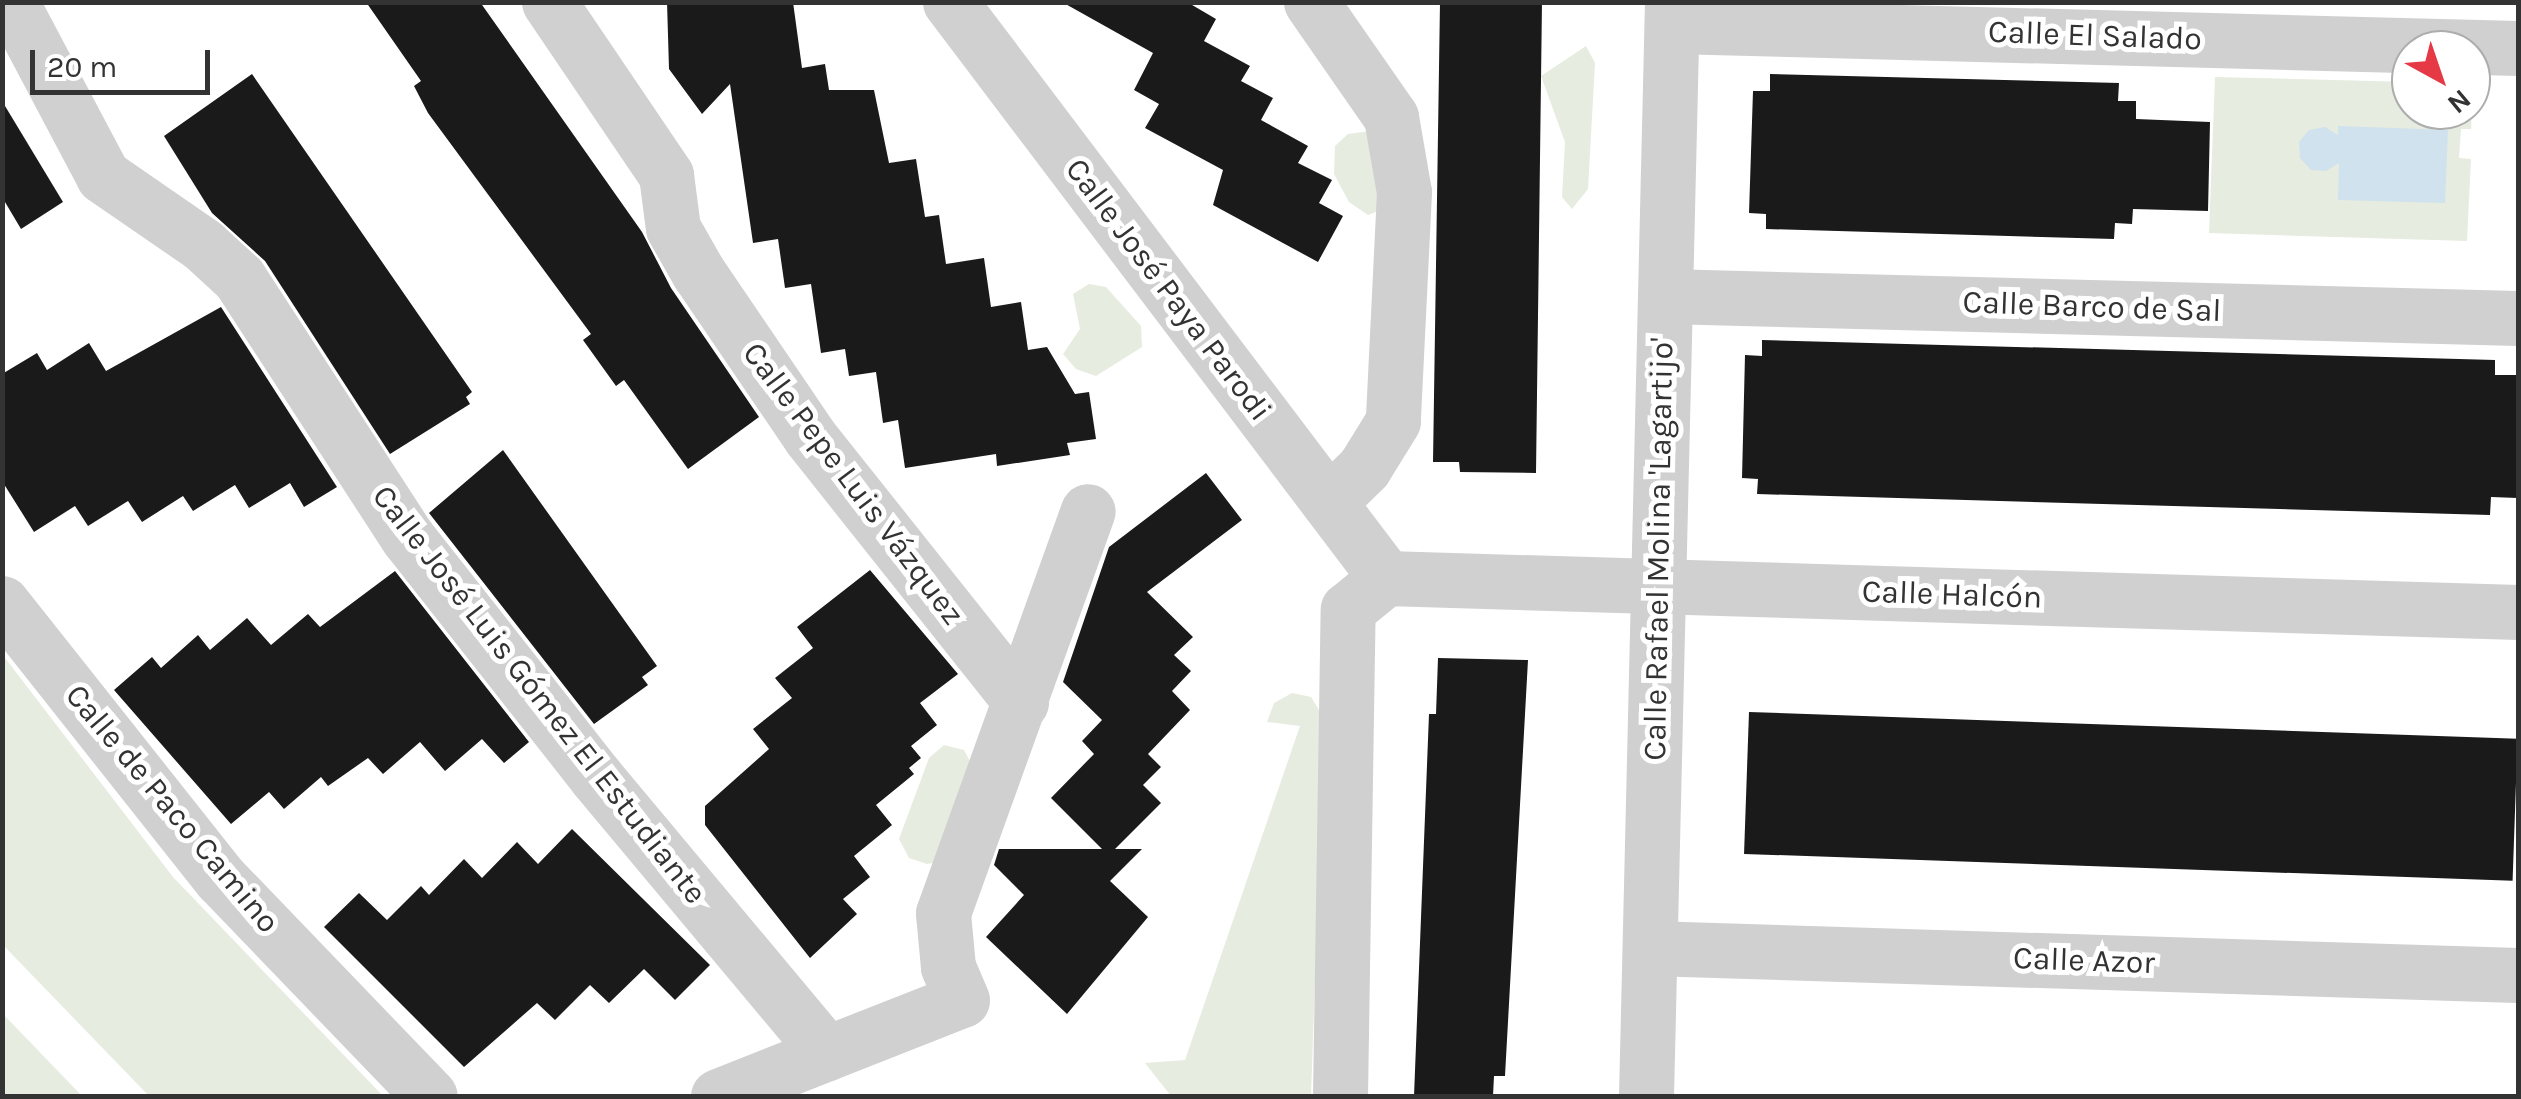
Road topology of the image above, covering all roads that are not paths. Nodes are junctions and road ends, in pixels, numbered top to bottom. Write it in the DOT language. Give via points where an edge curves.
graph roads {
  1 [pos="11,2"];
  2 [pos="549,2"];
  3 [pos="950,2"];
  4 [pos="1311,2"];
  5 [pos="1672,14"];
  6 [pos="2518,48"];
  7 [pos="1665,296"];
  8 [pos="2518,318"];
  9 [pos="1328,502"];
  10 [pos="1088,511"];
  11 [pos="1386,578"];
  12 [pos="1658,585"];
  13 [pos="2,603"];
  14 [pos="2518,612"];
  15 [pos="1021,702"];
  16 [pos="1650,948"];
  17 [pos="2518,974"];
  18 [pos="827,1053"];
  19 [pos="430,1096"];
  20 [pos="718,1096"];
  21 [pos="1340,1096"];
  22 [pos="1646,1096"];
  1 -- 18 [label="street, Calle José Luis Gómez El Estudiante" via="103,176 203,244 239,278 408,538 596,777"];
  2 -- 15 [label="street, Calle Pepe Luis Vázquez" via="666,175 673,228 743,338 810,437"];
  3 -- 9 [label="street, Calle José Paya Parodi"];
  4 -- 9 [label="street" via="1392,117 1404,192 1393,420 1364,468"];
  5 -- 6 [label="street, Calle El Salado"];
  5 -- 7 [label="street, Calle Rafael Molina 'Lagartijo'"];
  7 -- 8 [label="street, Calle Barco de Sal"];
  7 -- 12 [label="street, Calle Rafael Molina 'Lagartijo'"];
  9 -- 11 [label="street, Calle José Paya Parodi"];
  10 -- 15 [label="street"];
  11 -- 12 [label="street, Calle Halcón"];
  11 -- 21 [label="street" via="1348,609"];
  12 -- 14 [label="street, Calle Halcón"];
  12 -- 16 [label="street, Calle Rafael Molina 'Lagartijo'"];
  13 -- 19 [label="street, Calle de Paco Camino" via="221,879"];
  15 -- 18 [label="street" via="943,914 948,966 962,1000"];
  16 -- 17 [label="street, Calle Azor"];
  16 -- 22 [label="street, Calle Rafael Molina 'Lagartijo'"];
  18 -- 20 [label="street"];
}
